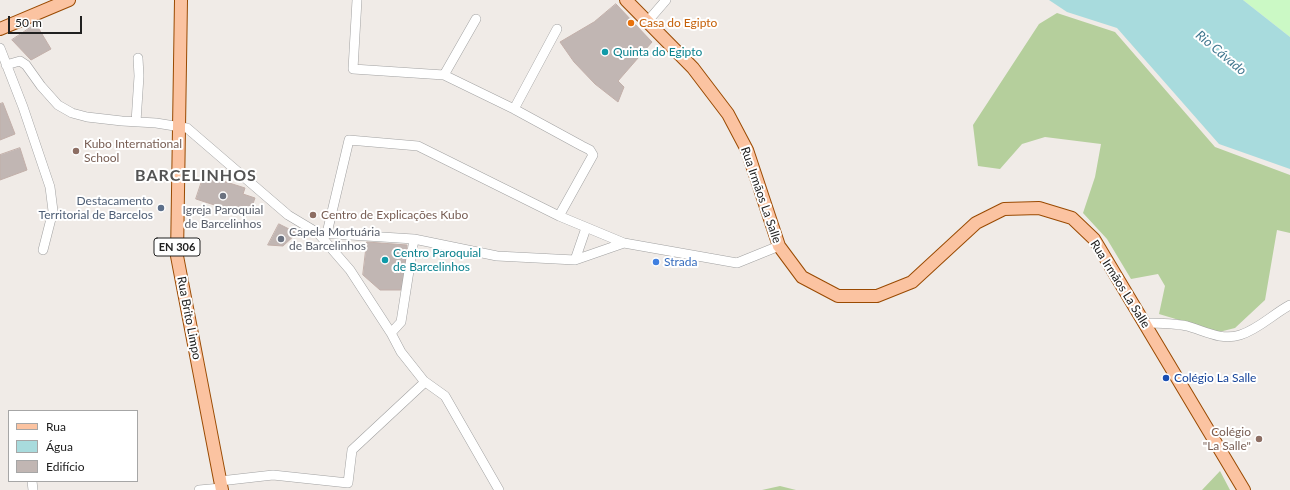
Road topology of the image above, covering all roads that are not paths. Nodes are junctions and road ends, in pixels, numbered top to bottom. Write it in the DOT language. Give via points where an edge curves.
graph roads {
  1 [pos="69,0"];
  2 [pos="181,0"];
  3 [pos="357,0"];
  4 [pos="626,0"];
  5 [pos="666,0"];
  6 [pos="476,19"];
  7 [pos="647,22"];
  8 [pos="0,29"];
  9 [pos="557,30"];
  10 [pos="0,48"];
  11 [pos="138,58"];
  12 [pos="6,65"];
  13 [pos="444,75"];
  14 [pos="514,109"];
  15 [pos="136,122"];
  16 [pos="179,126"];
  17 [pos="559,216"];
  18 [pos="586,228"];
  19 [pos="322,233"];
  20 [pos="414,239"];
  21 [pos="624,243"];
  22 [pos="779,246"];
  23 [pos="43,250"];
  24 [pos="575,260"];
  25 [pos="1290,305"];
  26 [pos="1144,323"];
  27 [pos="391,333"];
  28 [pos="425,382"];
  29 [pos="221,486"];
  30 [pos="199,490"];
  31 [pos="499,490"];
  32 [pos="1244,490"];
  1 -- 8 [label="main road"];
  2 -- 16 [label="main road, Rua Brito Limpo / EN 306"];
  3 -- 13 [label="street" via="353,69"];
  4 -- 7 [label="main road, Rua Irmãos La Salle"];
  5 -- 7 [label="street"];
  6 -- 13 [label="street"];
  7 -- 22 [label="main road, Rua Irmãos La Salle" via="692,68 728,114 747,150"];
  9 -- 14 [label="street"];
  10 -- 12 [label="street"];
  11 -- 15 [label="street"];
  12 -- 15 [label="street" via="20,61 26,65 58,105 72,113"];
  12 -- 23 [label="street" via="50,187 53,211"];
  13 -- 14 [label="street"];
  14 -- 17 [label="street" via="593,154"];
  15 -- 16 [label="street"];
  16 -- 19 [label="street" via="187,128 197,136 288,215"];
  16 -- 29 [label="main road, Rua Brito Limpo / EN 306" via="177,256"];
  17 -- 18 [label="street"];
  17 -- 19 [label="street" via="418,146 349,140"];
  18 -- 21 [label="street"];
  18 -- 24 [label="street"];
  19 -- 20 [label="street"];
  19 -- 27 [label="street" via="350,270"];
  20 -- 24 [label="street" via="497,256"];
  20 -- 27 [label="street" via="401,322"];
  21 -- 22 [label="street" via="737,263"];
  21 -- 24 [label="street"];
  22 -- 26 [label="main road, Rua Irmãos La Salle" via="802,277 838,296 877,296 912,282 976,223 1004,209 1039,208 1072,218 1094,239"];
  25 -- 26 [label="street" via="1256,328 1231,337 1214,335 1187,326"];
  26 -- 32 [label="main road, Rua Irmãos La Salle"];
  27 -- 28 [label="street" via="401,352"];
  28 -- 29 [label="street" via="352,450 348,483 273,475"];
  28 -- 31 [label="street" via="445,396"];
  29 -- 30 [label="street"];
}
